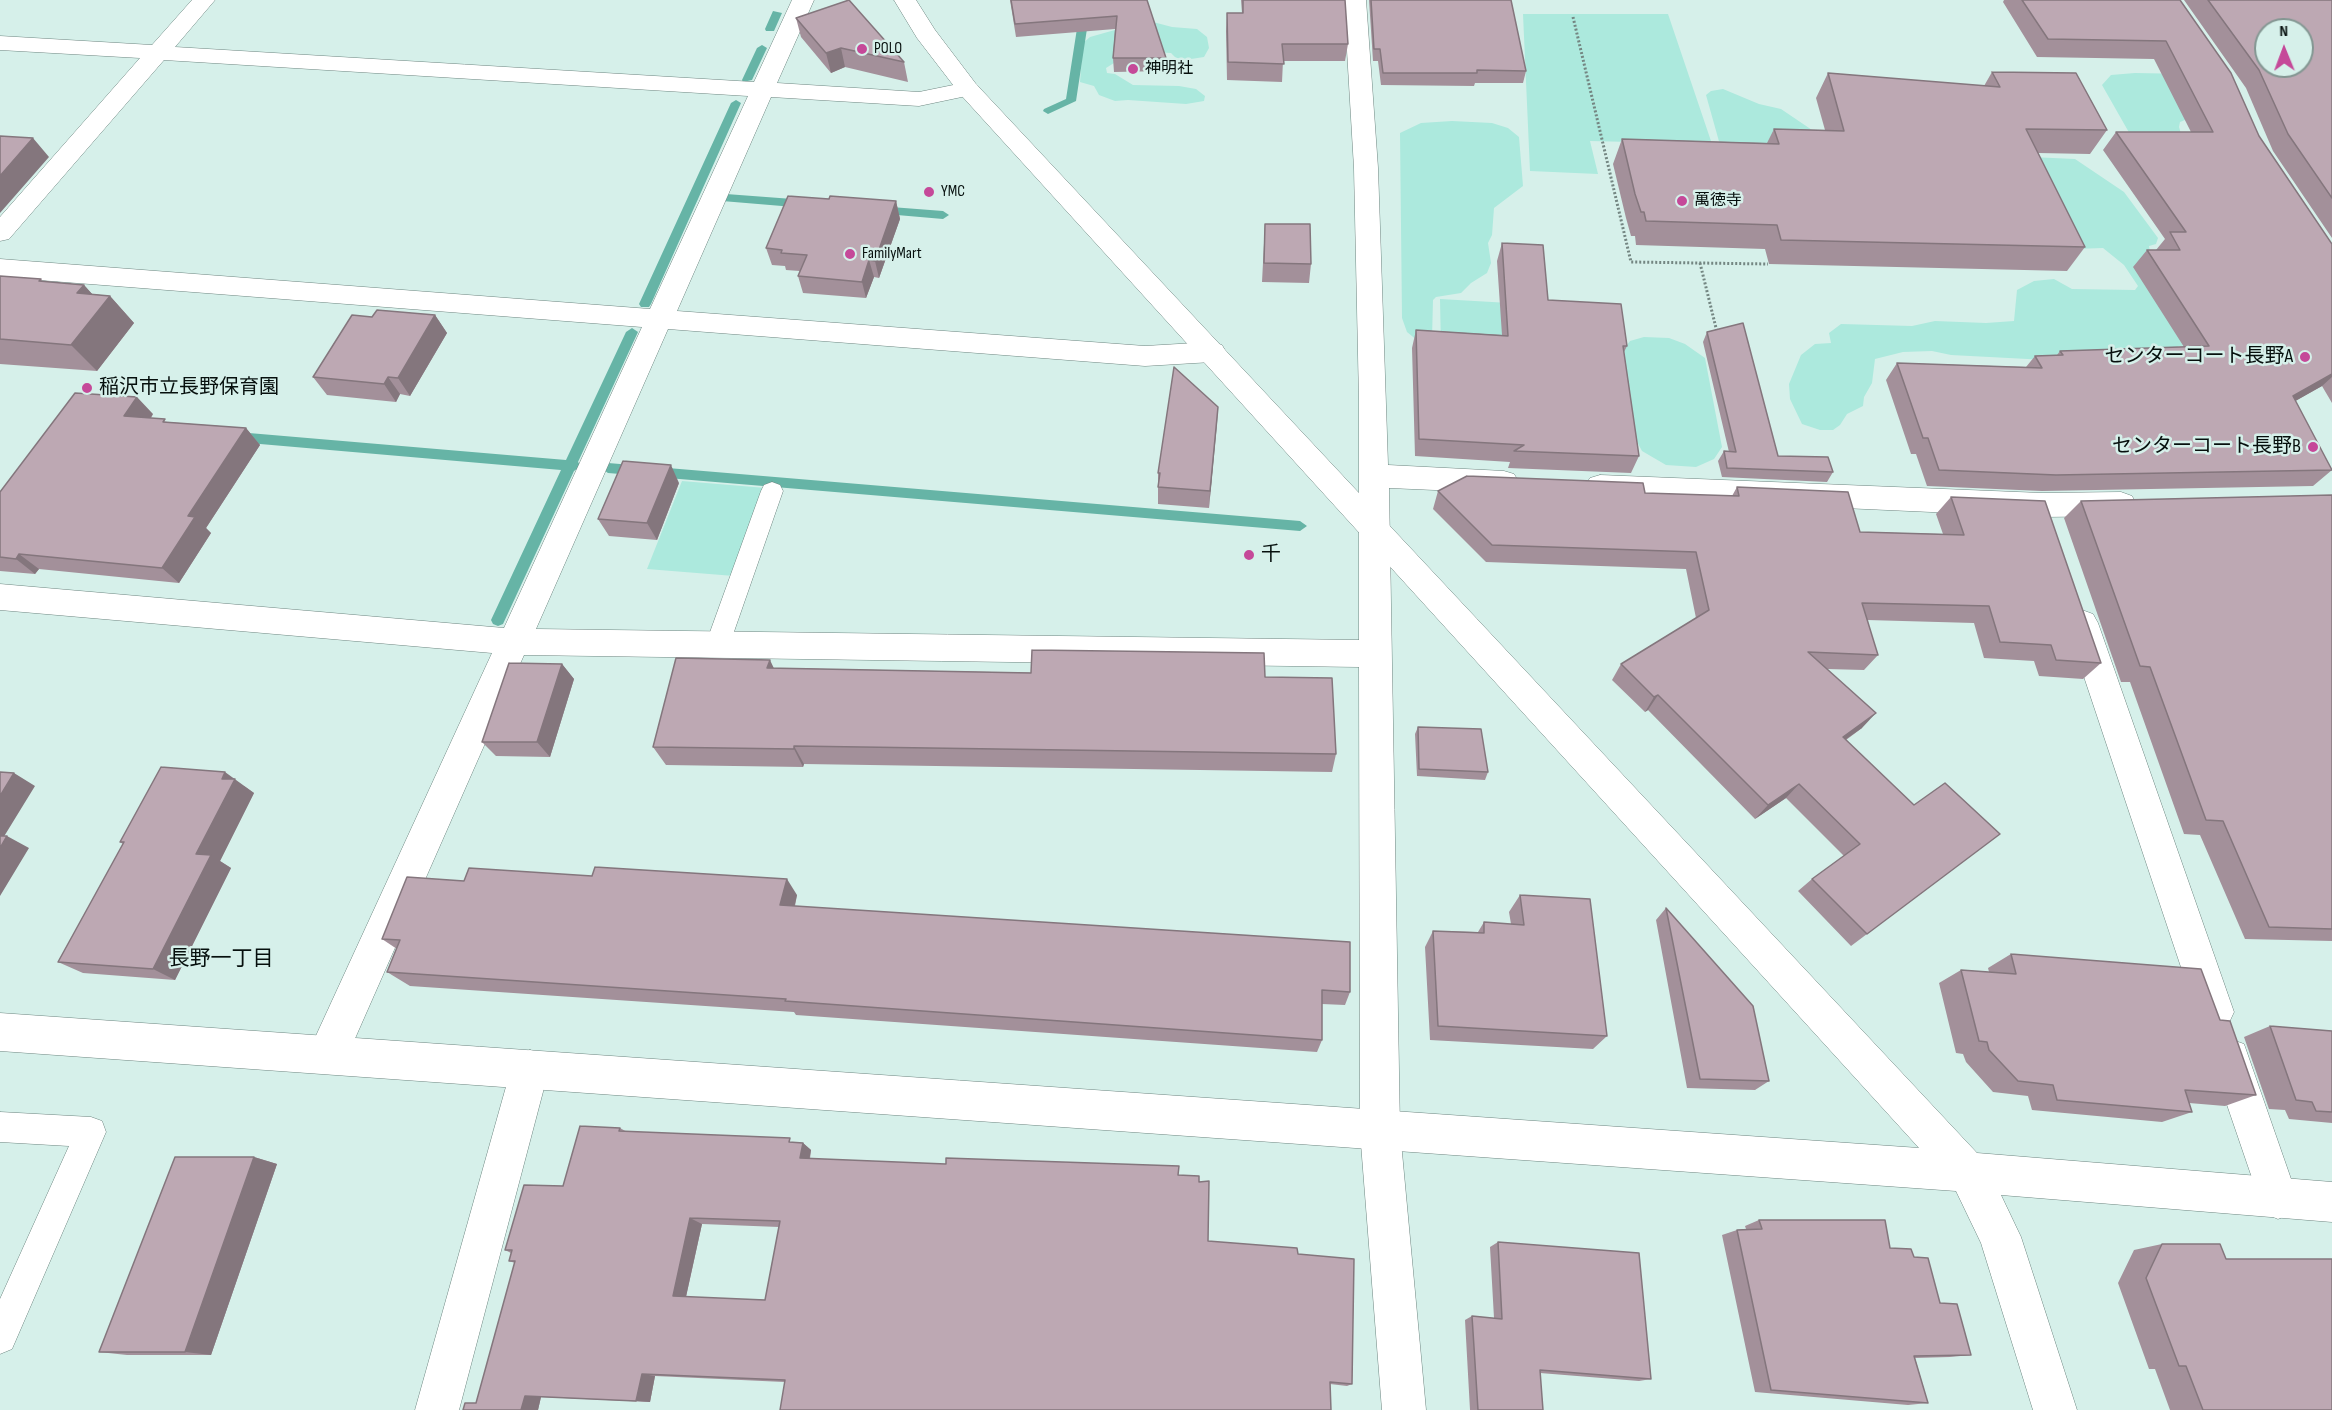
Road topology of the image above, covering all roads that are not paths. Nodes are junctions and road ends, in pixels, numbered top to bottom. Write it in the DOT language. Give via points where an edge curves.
graph roads {
  1 [pos="204,0"];
  2 [pos="803,0"];
  3 [pos="905,0"];
  4 [pos="1355,0"];
  5 [pos="0,43"];
  6 [pos="158,53"];
  7 [pos="968,89"];
  8 [pos="762,90"];
  9 [pos="0,233"];
  10 [pos="0,268"];
  11 [pos="659,319"];
  12 [pos="1212,352"];
  13 [pos="1374,476"];
  14 [pos="1536,483"];
  15 [pos="1571,485"];
  16 [pos="772,491"];
  17 [pos="2146,503"];
  18 [pos="2042,505"];
  19 [pos="1374,528"];
  20 [pos="2054,538"];
  21 [pos="2072,594"];
  22 [pos="0,597"];
  23 [pos="514,642"];
  24 [pos="717,646"];
  25 [pos="1376,654"];
  26 [pos="0,1032"];
  27 [pos="328,1054"];
  28 [pos="530,1069"];
  29 [pos="0,1127"];
  30 [pos="1380,1131"];
  31 [pos="1968,1172"];
  32 [pos="2278,1199"];
  33 [pos="2332,1202"];
  34 [pos="0,1337"];
  35 [pos="437,1410"];
  36 [pos="1404,1410"];
  37 [pos="2055,1410"];
  1 -- 6 [label="street"];
  2 -- 8 [label="street"];
  3 -- 7 [label="street"];
  4 -- 13 [label="street" via="1366,168"];
  5 -- 6 [label="street"];
  6 -- 8 [label="street"];
  6 -- 9 [label="street"];
  7 -- 8 [label="street" via="919,99"];
  7 -- 12 [label="street"];
  8 -- 11 [label="street"];
  10 -- 11 [label="street"];
  11 -- 12 [label="street" via="1145,356"];
  11 -- 23 [label="street"];
  12 -- 19 [label="street"];
  13 -- 14 [label="street"];
  13 -- 19 [label="street"];
  15 -- 18 [label="street"];
  16 -- 24 [label="lane"];
  17 -- 18 [label="street"];
  18 -- 20 [label="street"];
  19 -- 25 [label="street"];
  19 -- 31 [label="street"];
  21 -- 32 [label="street"];
  22 -- 23 [label="street"];
  23 -- 24 [label="street"];
  23 -- 27 [label="street"];
  24 -- 25 [label="street"];
  25 -- 30 [label="street"];
  26 -- 27 [label="street"];
  27 -- 28 [label="street"];
  28 -- 30 [label="street"];
  28 -- 35 [label="street"];
  29 -- 34 [label="lane" via="91,1132"];
  30 -- 31 [label="street"];
  30 -- 36 [label="street"];
  31 -- 32 [label="street"];
  31 -- 37 [label="street" via="2000,1237"];
  32 -- 33 [label="street"];
}
